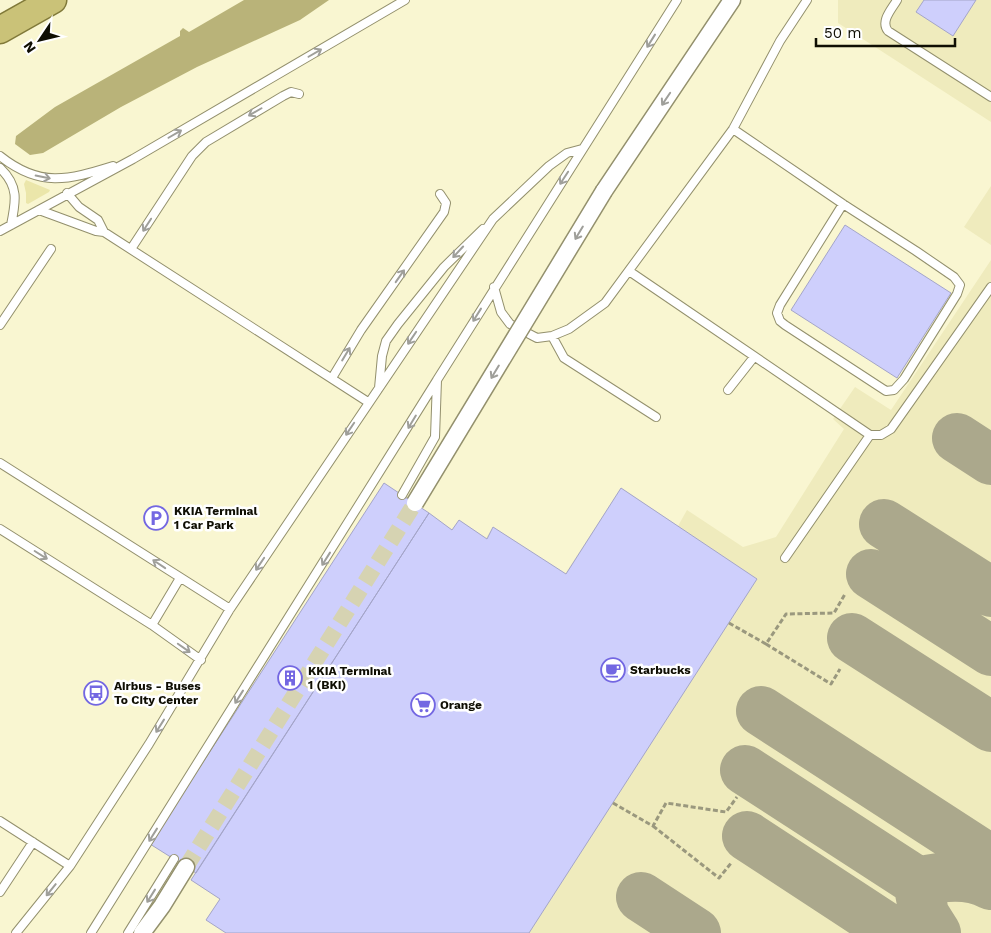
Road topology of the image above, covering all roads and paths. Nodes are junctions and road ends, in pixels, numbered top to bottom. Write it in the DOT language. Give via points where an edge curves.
graph roads {
  1 [pos="53,0"];
  2 [pos="68,0"];
  3 [pos="405,0"];
  4 [pos="677,0"];
  5 [pos="732,0"];
  6 [pos="807,0"];
  7 [pos="898,0"];
  8 [pos="11,24"];
  9 [pos="298,94"];
  10 [pos="991,97"];
  11 [pos="733,129"];
  12 [pos="582,149"];
  13 [pos="0,156"];
  14 [pos="133,159"];
  15 [pos="0,168"];
  16 [pos="67,193"];
  17 [pos="440,194"];
  18 [pos="843,204"];
  19 [pos="39,210"];
  20 [pos="493,219"];
  21 [pos="11,225"];
  22 [pos="0,231"];
  23 [pos="104,232"];
  24 [pos="51,249"];
  25 [pos="131,249"];
  26 [pos="629,270"];
  27 [pos="494,288"];
  28 [pos="991,288"];
  29 [pos="0,326"];
  30 [pos="552,336"];
  31 [pos="754,357"];
  32 [pos="332,378"];
  33 [pos="437,380"];
  34 [pos="378,390"];
  35 [pos="728,390"];
  36 [pos="368,402"];
  37 [pos="656,417"];
  38 [pos="870,435"];
  39 [pos="0,464"];
  40 [pos="408,499"];
  41 [pos="0,529"];
  42 [pos="786,558"];
  43 [pos="180,578"];
  44 [pos="845,594"];
  45 [pos="230,609"];
  46 [pos="729,623"];
  47 [pos="152,625"];
  48 [pos="766,644"];
  49 [pos="201,660"];
  50 [pos="840,669"];
  51 [pos="738,797"];
  52 [pos="613,803"];
  53 [pos="0,821"];
  54 [pos="653,826"];
  55 [pos="33,842"];
  56 [pos="732,862"];
  57 [pos="180,863"];
  58 [pos="70,866"];
  59 [pos="0,892"];
  60 [pos="16,933"];
  61 [pos="91,933"];
  62 [pos="128,933"];
  63 [pos="142,933"];
  1 -- 8 [label="highway"];
  2 -- 8 [label="highway"];
  14 -- 3 [label="lane, one-way"];
  4 -- 12 [label="lane, one-way"];
  5 -- 40 [label="street, one-way, bridge" via="604,191"];
  6 -- 11 [label="lane" via="780,40"];
  7 -- 10 [label="lane" via="884,22 888,31"];
  9 -- 25 [label="lane, one-way" via="290,92 206,142 192,156"];
  11 -- 18 [label="lane"];
  11 -- 26 [label="lane"];
  12 -- 20 [label="lane" via="567,153 549,166"];
  12 -- 27 [label="lane, one-way"];
  13 -- 14 [label="lane, one-way" via="42,178 62,179"];
  14 -- 16 [label="lane"];
  15 -- 21 [label="lane" via="15,190"];
  16 -- 19 [label="lane"];
  16 -- 23 [label="lane" via="79,207 98,220"];
  32 -- 17 [label="lane, one-way" via="361,330 444,212 446,202"];
  18 -- 18 [label="lane" via="777,313 785,325 886,391 894,390 909,372 960,285 932,261"];
  19 -- 21 [label="lane"];
  19 -- 23 [label="lane"];
  20 -- 34 [label="lane, one-way"];
  20 -- 34 [label="lane, one-way" via="444,268 386,341"];
  21 -- 22 [label="lane"];
  23 -- 25 [label="lane"];
  24 -- 29 [label="lane"];
  25 -- 32 [label="lane"];
  26 -- 30 [label="lane" via="604,303 569,329"];
  26 -- 31 [label="lane"];
  27 -- 30 [label="lane" via="501,312 510,324 537,338"];
  27 -- 33 [label="lane, one-way"];
  28 -- 38 [label="lane" via="891,429 881,435"];
  30 -- 37 [label="lane" via="564,358"];
  31 -- 35 [label="lane"];
  31 -- 38 [label="lane"];
  32 -- 36 [label="lane"];
  33 -- 40 [label="lane" via="435,437"];
  33 -- 61 [label="lane, one-way"];
  34 -- 36 [label="lane"];
  36 -- 45 [label="lane, one-way"];
  38 -- 42 [label="lane"];
  43 -- 39 [label="lane, one-way"];
  41 -- 47 [label="lane, one-way"];
  43 -- 45 [label="lane"];
  43 -- 47 [label="lane"];
  44 -- 48 [label="path" via="834,613 786,614"];
  45 -- 49 [label="lane"];
  46 -- 48 [label="path"];
  47 -- 49 [label="lane, one-way"];
  48 -- 50 [label="path" via="831,684"];
  49 -- 58 [label="lane, one-way"];
  51 -- 54 [label="path" via="726,812 666,803"];
  52 -- 54 [label="path"];
  53 -- 55 [label="lane"];
  54 -- 56 [label="path" via="720,878"];
  55 -- 58 [label="lane"];
  55 -- 59 [label="lane"];
  57 -- 62 [label="lane, one-way"];
  57 -- 63 [label="street" via="162,906"];
  58 -- 60 [label="lane, one-way"];
}
